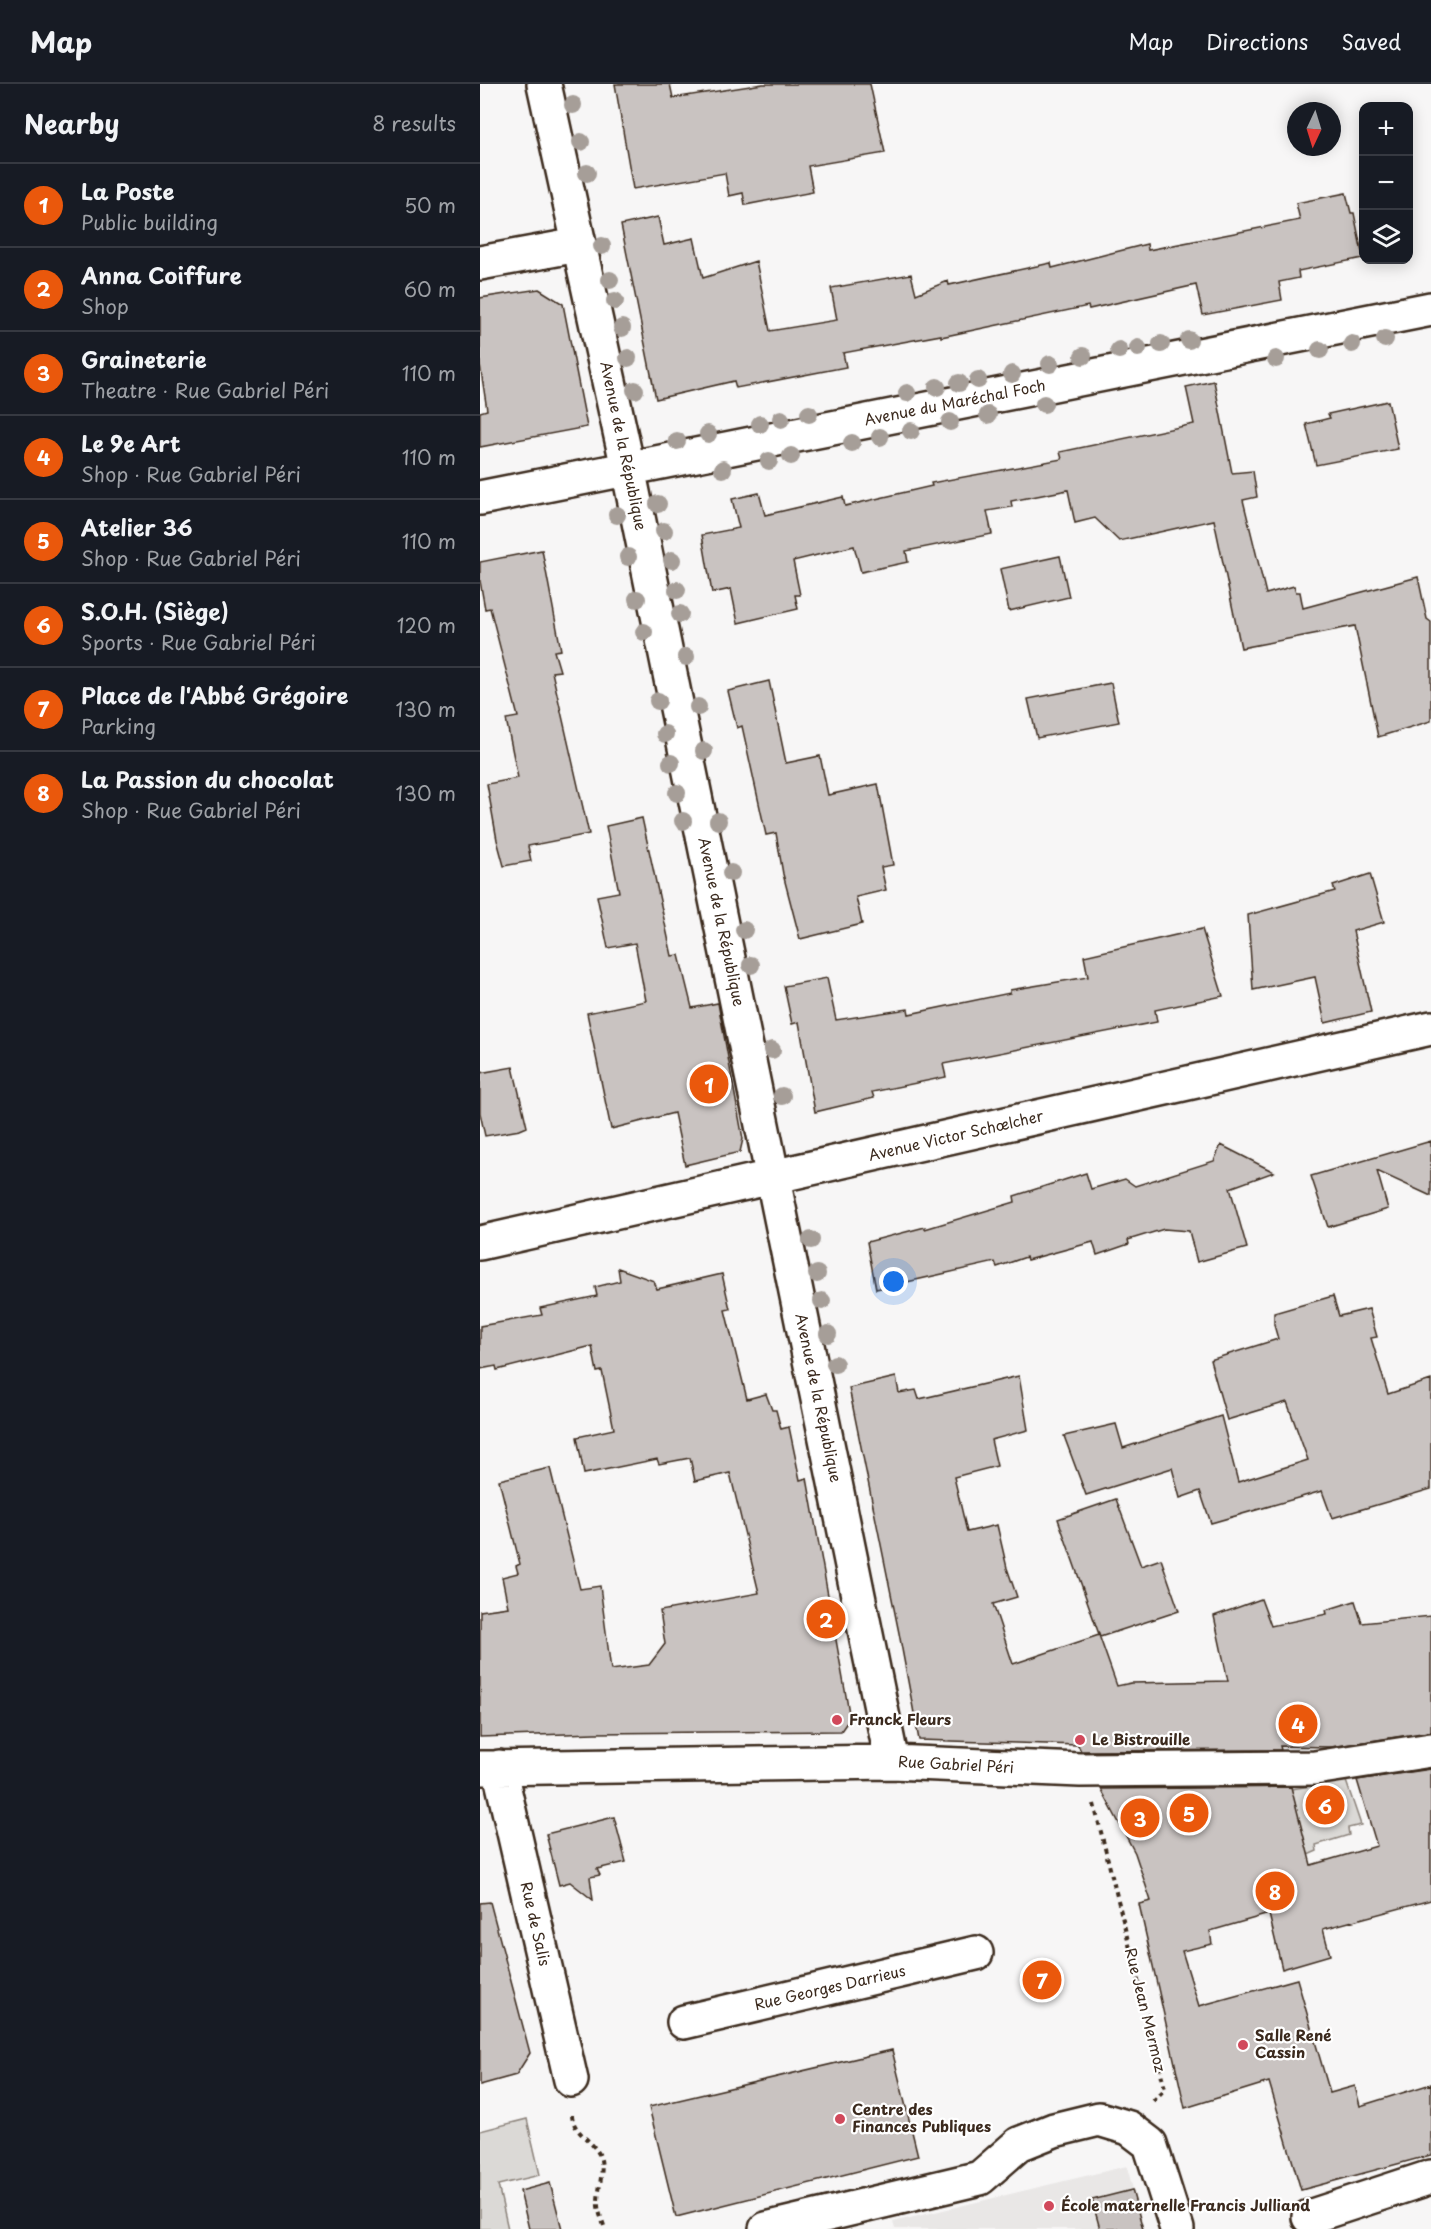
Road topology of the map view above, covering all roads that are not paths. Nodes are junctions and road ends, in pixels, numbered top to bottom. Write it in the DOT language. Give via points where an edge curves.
graph roads {
  1 [pos="544,84"];
  2 [pos="578,245"];
  3 [pos="480,263"];
  4 [pos="1431,309"];
  5 [pos="628,468"];
  6 [pos="480,498"];
  7 [pos="1431,1028"];
  8 [pos="773,1178"];
  9 [pos="480,1243"];
  10 [pos="1431,1750"];
  11 [pos="892,1762"];
  12 [pos="489,1768"];
  13 [pos="976,1953"];
  14 [pos="684,2022"];
  15 [pos="571,2080"];
  16 [pos="1431,2177"];
  17 [pos="1328,2219"];
  18 [pos="766,2229"];
  19 [pos="1177,2229"];
  1 -- 2 [label="street, Avenue de la République"];
  2 -- 3 [label="street"];
  2 -- 5 [label="street, Avenue de la République"];
  4 -- 5 [label="street, Avenue du Maréchal Foch"];
  5 -- 6 [label="street, Avenue du Maréchal Foch"];
  5 -- 8 [label="street, Avenue de la République"];
  7 -- 8 [label="street, Avenue Victor Schœlcher"];
  8 -- 9 [label="street, Avenue Victor Schœlcher"];
  8 -- 11 [label="street, Avenue de la République"];
  10 -- 11 [label="street, Rue Gabriel Péri" via="1315,1768 1080,1770"];
  11 -- 12 [label="street, Rue Gabriel Péri"];
  12 -- 15 [label="street, Rue de Salis"];
  13 -- 14 [label="street, Rue Georges Darrieus"];
  16 -- 17 [label="street"];
  18 -- 19 [label="street" via="980,2178 1019,2144 1054,2130 1114,2123 1150,2144"];
}
